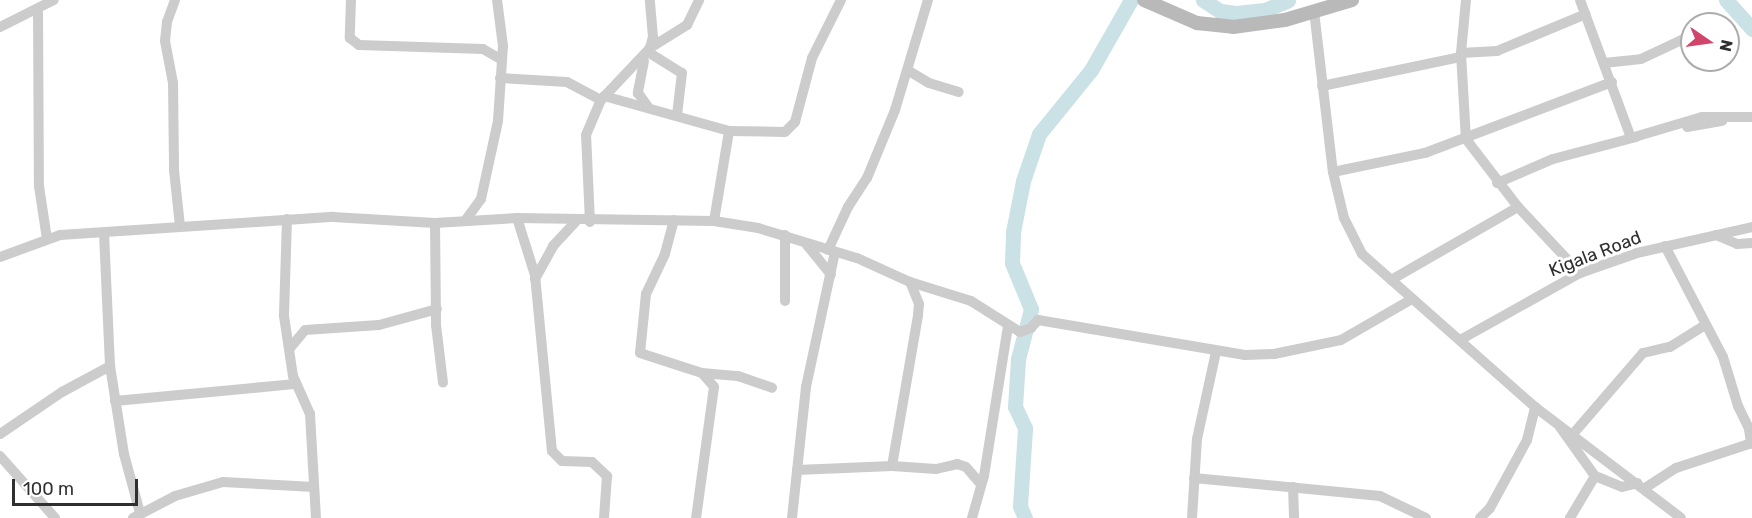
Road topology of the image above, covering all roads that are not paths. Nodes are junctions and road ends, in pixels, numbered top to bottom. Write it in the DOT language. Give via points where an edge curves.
graph roads {
  1 [pos="54,0"];
  2 [pos="175,0"];
  3 [pos="351,0"];
  4 [pos="497,0"];
  5 [pos="650,0"];
  6 [pos="699,0"];
  7 [pos="841,0"];
  8 [pos="928,0"];
  9 [pos="1146,0"];
  10 [pos="1352,0"];
  11 [pos="1466,0"];
  12 [pos="1580,0"];
  13 [pos="38,9"];
  14 [pos="1314,11"];
  15 [pos="1586,14"];
  16 [pos="0,27"];
  17 [pos="1680,41"];
  18 [pos="648,53"];
  19 [pos="1461,55"];
  20 [pos="502,60"];
  21 [pos="1604,63"];
  22 [pos="909,71"];
  23 [pos="500,78"];
  24 [pos="1612,82"];
  25 [pos="1322,86"];
  26 [pos="959,92"];
  27 [pos="603,98"];
  28 [pos="648,107"];
  29 [pos="677,115"];
  30 [pos="1752,117"];
  31 [pos="729,130"];
  32 [pos="1631,138"];
  33 [pos="1466,139"];
  34 [pos="1333,172"];
  35 [pos="1497,183"];
  36 [pos="1518,207"];
  37 [pos="517,218"];
  38 [pos="287,219"];
  39 [pos="674,220"];
  40 [pos="465,221"];
  41 [pos="714,221"];
  42 [pos="575,222"];
  43 [pos="590,222"];
  44 [pos="435,223"];
  45 [pos="180,226"];
  46 [pos="1752,227"];
  47 [pos="104,233"];
  48 [pos="785,235"];
  49 [pos="1715,235"];
  50 [pos="47,239"];
  51 [pos="804,242"];
  52 [pos="1752,243"];
  53 [pos="1665,246"];
  54 [pos="831,251"];
  55 [pos="0,256"];
  56 [pos="1580,273"];
  57 [pos="831,275"];
  58 [pos="535,279"];
  59 [pos="1391,280"];
  60 [pos="910,282"];
  61 [pos="1412,299"];
  62 [pos="785,301"];
  63 [pos="437,309"];
  64 [pos="1008,326"];
  65 [pos="1704,326"];
  66 [pos="1461,340"];
  67 [pos="290,348"];
  68 [pos="1216,352"];
  69 [pos="110,366"];
  70 [pos="702,373"];
  71 [pos="443,383"];
  72 [pos="296,384"];
  73 [pos="772,388"];
  74 [pos="115,401"];
  75 [pos="1536,407"];
  76 [pos="1559,424"];
  77 [pos="0,434"];
  78 [pos="1573,434"];
  79 [pos="1751,444"];
  80 [pos="0,456"];
  81 [pos="892,466"];
  82 [pos="797,470"];
  83 [pos="1595,476"];
  84 [pos="1194,478"];
  85 [pos="981,484"];
  86 [pos="1642,485"];
  87 [pos="314,487"];
  88 [pos="1293,487"];
  89 [pos="137,515"];
  90 [pos="56,518"];
  91 [pos="316,518"];
  92 [pos="604,518"];
  93 [pos="696,518"];
  94 [pos="792,518"];
  95 [pos="972,518"];
  96 [pos="1192,518"];
  97 [pos="1294,518"];
  98 [pos="1426,518"];
  99 [pos="1479,518"];
  100 [pos="1570,518"];
  101 [pos="1681,518"];
  1 -- 13 [label="street"];
  2 -- 45 [label="street" via="165,41 174,83 174,170"];
  3 -- 20 [label="street" via="350,38 359,45 483,49"];
  4 -- 20 [label="street"];
  5 -- 18 [label="street" via="653,37"];
  6 -- 18 [label="street" via="687,25"];
  7 -- 31 [label="street" via="812,58 790,129 778,133"];
  8 -- 22 [label="street"];
  9 -- 14 [label="street" via="1214,27 1254,26"];
  10 -- 14 [label="street"];
  11 -- 19 [label="street"];
  12 -- 15 [label="street"];
  13 -- 16 [label="street"];
  13 -- 50 [label="street" via="39,186"];
  14 -- 25 [label="street"];
  15 -- 19 [label="street" via="1497,51"];
  15 -- 21 [label="street"];
  17 -- 21 [label="street" via="1641,59"];
  18 -- 27 [label="street"];
  18 -- 28 [label="street" via="638,93"];
  18 -- 29 [label="street" via="682,73"];
  19 -- 25 [label="street"];
  19 -- 33 [label="street"];
  20 -- 23 [label="street"];
  21 -- 24 [label="street"];
  22 -- 26 [label="street" via="929,83"];
  22 -- 54 [label="street" via="867,178 848,207"];
  23 -- 27 [label="street" via="567,82"];
  23 -- 40 [label="street" via="498,121 485,187"];
  24 -- 32 [label="street"];
  24 -- 33 [label="street"];
  25 -- 34 [label="street"];
  27 -- 28 [label="street"];
  27 -- 43 [label="street" via="584,148"];
  28 -- 29 [label="street"];
  29 -- 31 [label="street"];
  30 -- 32 [label="street"];
  31 -- 41 [label="street"];
  32 -- 35 [label="street" via="1553,159"];
  33 -- 34 [label="street" via="1425,153"];
  33 -- 35 [label="street"];
  34 -- 59 [label="street" via="1352,236 1362,254"];
  35 -- 36 [label="street"];
  36 -- 56 [label="street"];
  36 -- 59 [label="street"];
  37 -- 40 [label="street"];
  37 -- 42 [label="street"];
  37 -- 58 [label="street"];
  38 -- 44 [label="street" via="335,217"];
  38 -- 45 [label="street"];
  38 -- 67 [label="street" via="283,294"];
  39 -- 41 [label="street"];
  39 -- 43 [label="street"];
  39 -- 70 [label="street" via="665,254 646,294 640,352"];
  40 -- 44 [label="street"];
  41 -- 48 [label="street"];
  42 -- 43 [label="street"];
  42 -- 58 [label="street" via="553,246"];
  44 -- 63 [label="street"];
  45 -- 47 [label="street"];
  46 -- 49 [label="street, Kigala Road"];
  47 -- 50 [label="street"];
  47 -- 69 [label="street"];
  48 -- 51 [label="street"];
  48 -- 62 [label="street"];
  49 -- 52 [label="street" via="1737,244"];
  49 -- 53 [label="street, Kigala Road"];
  50 -- 55 [label="street"];
  51 -- 54 [label="street"];
  51 -- 57 [label="street"];
  53 -- 56 [label="street, Kigala Road"];
  53 -- 65 [label="street"];
  54 -- 57 [label="street"];
  54 -- 60 [label="street"];
  56 -- 66 [label="street, Kigala Road"];
  57 -- 82 [label="street" via="806,387"];
  58 -- 92 [label="street" via="552,451 562,461 592,462 607,476"];
  59 -- 61 [label="street"];
  60 -- 64 [label="street" via="971,301"];
  60 -- 81 [label="street" via="919,304 918,315"];
  61 -- 66 [label="street"];
  61 -- 68 [label="street" via="1341,340 1274,354"];
  63 -- 67 [label="street" via="379,325 305,330"];
  63 -- 71 [label="street"];
  64 -- 68 [label="street" via="1025,332 1038,320"];
  64 -- 85 [label="street"];
  65 -- 78 [label="street" via="1670,347 1643,353"];
  65 -- 79 [label="street" via="1727,366"];
  66 -- 75 [label="street"];
  67 -- 72 [label="street"];
  68 -- 84 [label="street" via="1197,440"];
  69 -- 74 [label="street"];
  69 -- 77 [label="street" via="62,392"];
  70 -- 73 [label="street" via="738,376"];
  70 -- 93 [label="street" via="714,387 714,402 698,483"];
  72 -- 74 [label="street"];
  72 -- 87 [label="street" via="310,414"];
  74 -- 89 [label="street"];
  75 -- 76 [label="street"];
  75 -- 99 [label="street" via="1527,440 1491,508"];
  76 -- 78 [label="street"];
  76 -- 83 [label="street"];
  78 -- 86 [label="street"];
  79 -- 86 [label="street" via="1676,468"];
  80 -- 90 [label="street"];
  81 -- 82 [label="street"];
  81 -- 85 [label="street" via="936,469 957,464 966,467"];
  82 -- 94 [label="street"];
  83 -- 86 [label="street" via="1622,487"];
  83 -- 100 [label="street"];
  84 -- 88 [label="street"];
  84 -- 96 [label="street"];
  85 -- 95 [label="street"];
  86 -- 101 [label="street"];
  87 -- 89 [label="street" via="223,482 176,496"];
  87 -- 91 [label="street"];
  88 -- 97 [label="street"];
  88 -- 98 [label="street" via="1380,496"];
}
